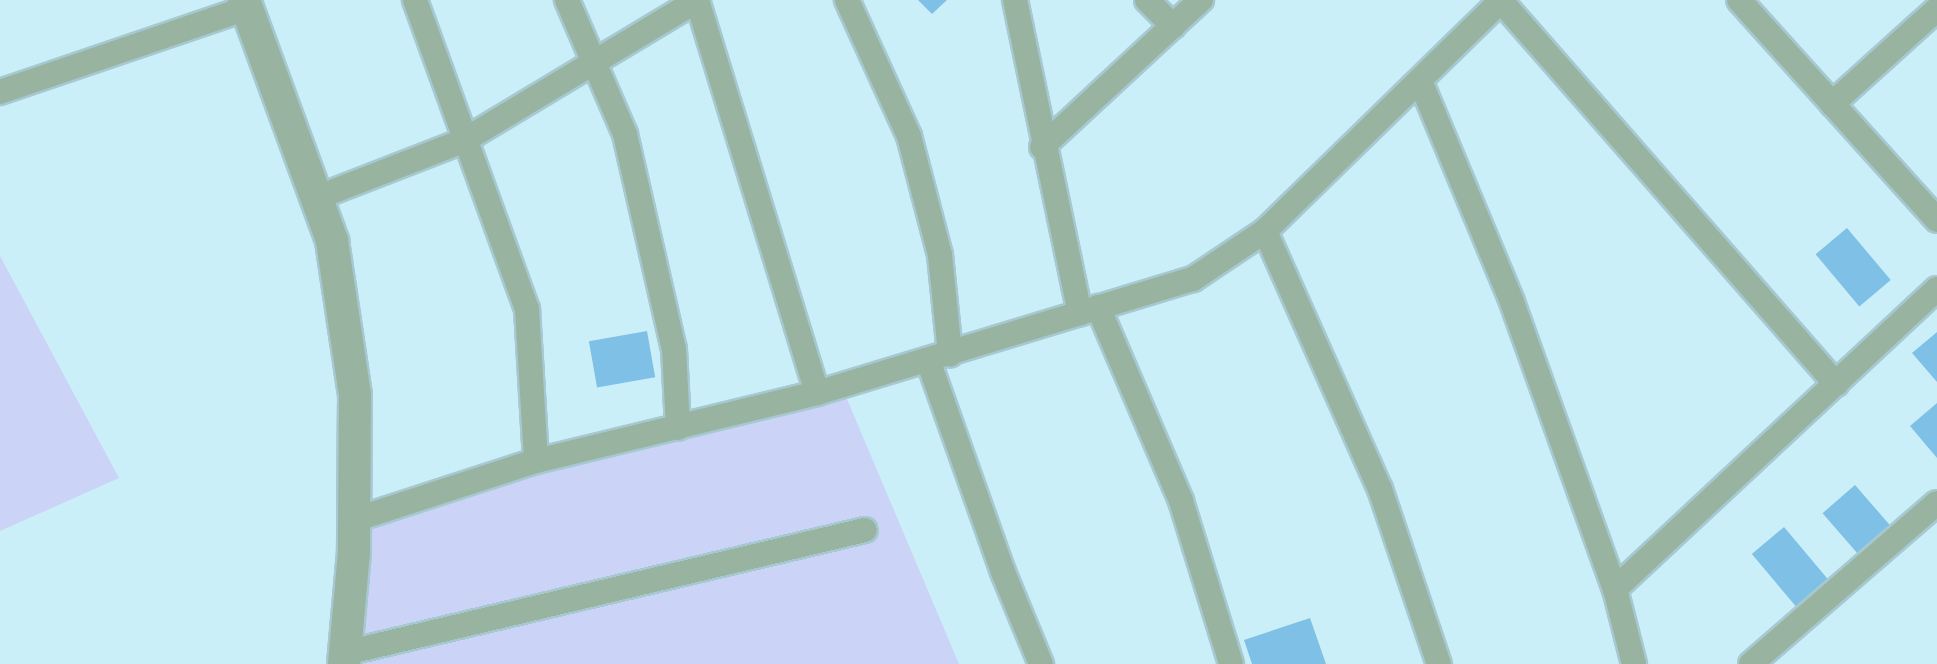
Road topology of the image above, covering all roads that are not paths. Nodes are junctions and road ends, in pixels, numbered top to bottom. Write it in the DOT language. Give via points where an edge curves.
graph roads {
  1 [pos="415,0"];
  2 [pos="567,0"];
  3 [pos="698,0"];
  4 [pos="847,0"];
  5 [pos="1015,0"];
  6 [pos="1147,0"];
  7 [pos="1201,0"];
  8 [pos="1739,0"];
  9 [pos="1502,1"];
  10 [pos="246,4"];
  11 [pos="1937,9"];
  12 [pos="1173,26"];
  13 [pos="592,64"];
  14 [pos="1421,83"];
  15 [pos="0,92"];
  16 [pos="1832,104"];
  17 [pos="463,141"];
  18 [pos="1042,147"];
  19 [pos="316,198"];
  20 [pos="1937,220"];
  21 [pos="1265,231"];
  22 [pos="1937,289"];
  23 [pos="1089,310"];
  24 [pos="939,357"];
  25 [pos="1836,384"];
  26 [pos="817,393"];
  27 [pos="678,428"];
  28 [pos="536,461"];
  29 [pos="1937,503"];
  30 [pos="354,520"];
  31 [pos="865,530"];
  32 [pos="1615,589"];
  33 [pos="345,658"];
  34 [pos="1041,664"];
  35 [pos="1231,664"];
  36 [pos="1439,664"];
  37 [pos="1634,664"];
  38 [pos="1751,664"];
  1 -- 17 [label="street"];
  2 -- 13 [label="street"];
  3 -- 13 [label="street"];
  3 -- 26 [label="street"];
  4 -- 24 [label="street" via="909,136 940,255"];
  5 -- 18 [label="street"];
  6 -- 12 [label="street"];
  7 -- 12 [label="street"];
  8 -- 16 [label="street"];
  9 -- 14 [label="street"];
  9 -- 25 [label="street"];
  10 -- 15 [label="street"];
  10 -- 19 [label="street"];
  11 -- 16 [label="street"];
  12 -- 18 [label="street"];
  13 -- 17 [label="street"];
  13 -- 27 [label="street" via="625,134 674,349"];
  14 -- 21 [label="street"];
  14 -- 32 [label="street" via="1512,302"];
  16 -- 20 [label="street"];
  17 -- 19 [label="street"];
  17 -- 28 [label="street" via="527,309"];
  18 -- 23 [label="street"];
  19 -- 30 [label="street" via="332,241 355,395"];
  21 -- 23 [label="street" via="1193,279"];
  21 -- 36 [label="street" via="1380,489"];
  22 -- 25 [label="street"];
  23 -- 24 [label="street"];
  23 -- 35 [label="street" via="1181,501"];
  24 -- 26 [label="street"];
  24 -- 34 [label="street"];
  25 -- 32 [label="street"];
  26 -- 27 [label="street"];
  27 -- 28 [label="street"];
  28 -- 30 [label="street"];
  29 -- 38 [label="street"];
  30 -- 33 [label="street"];
  31 -- 33 [label="street"];
  32 -- 37 [label="street"];
}
